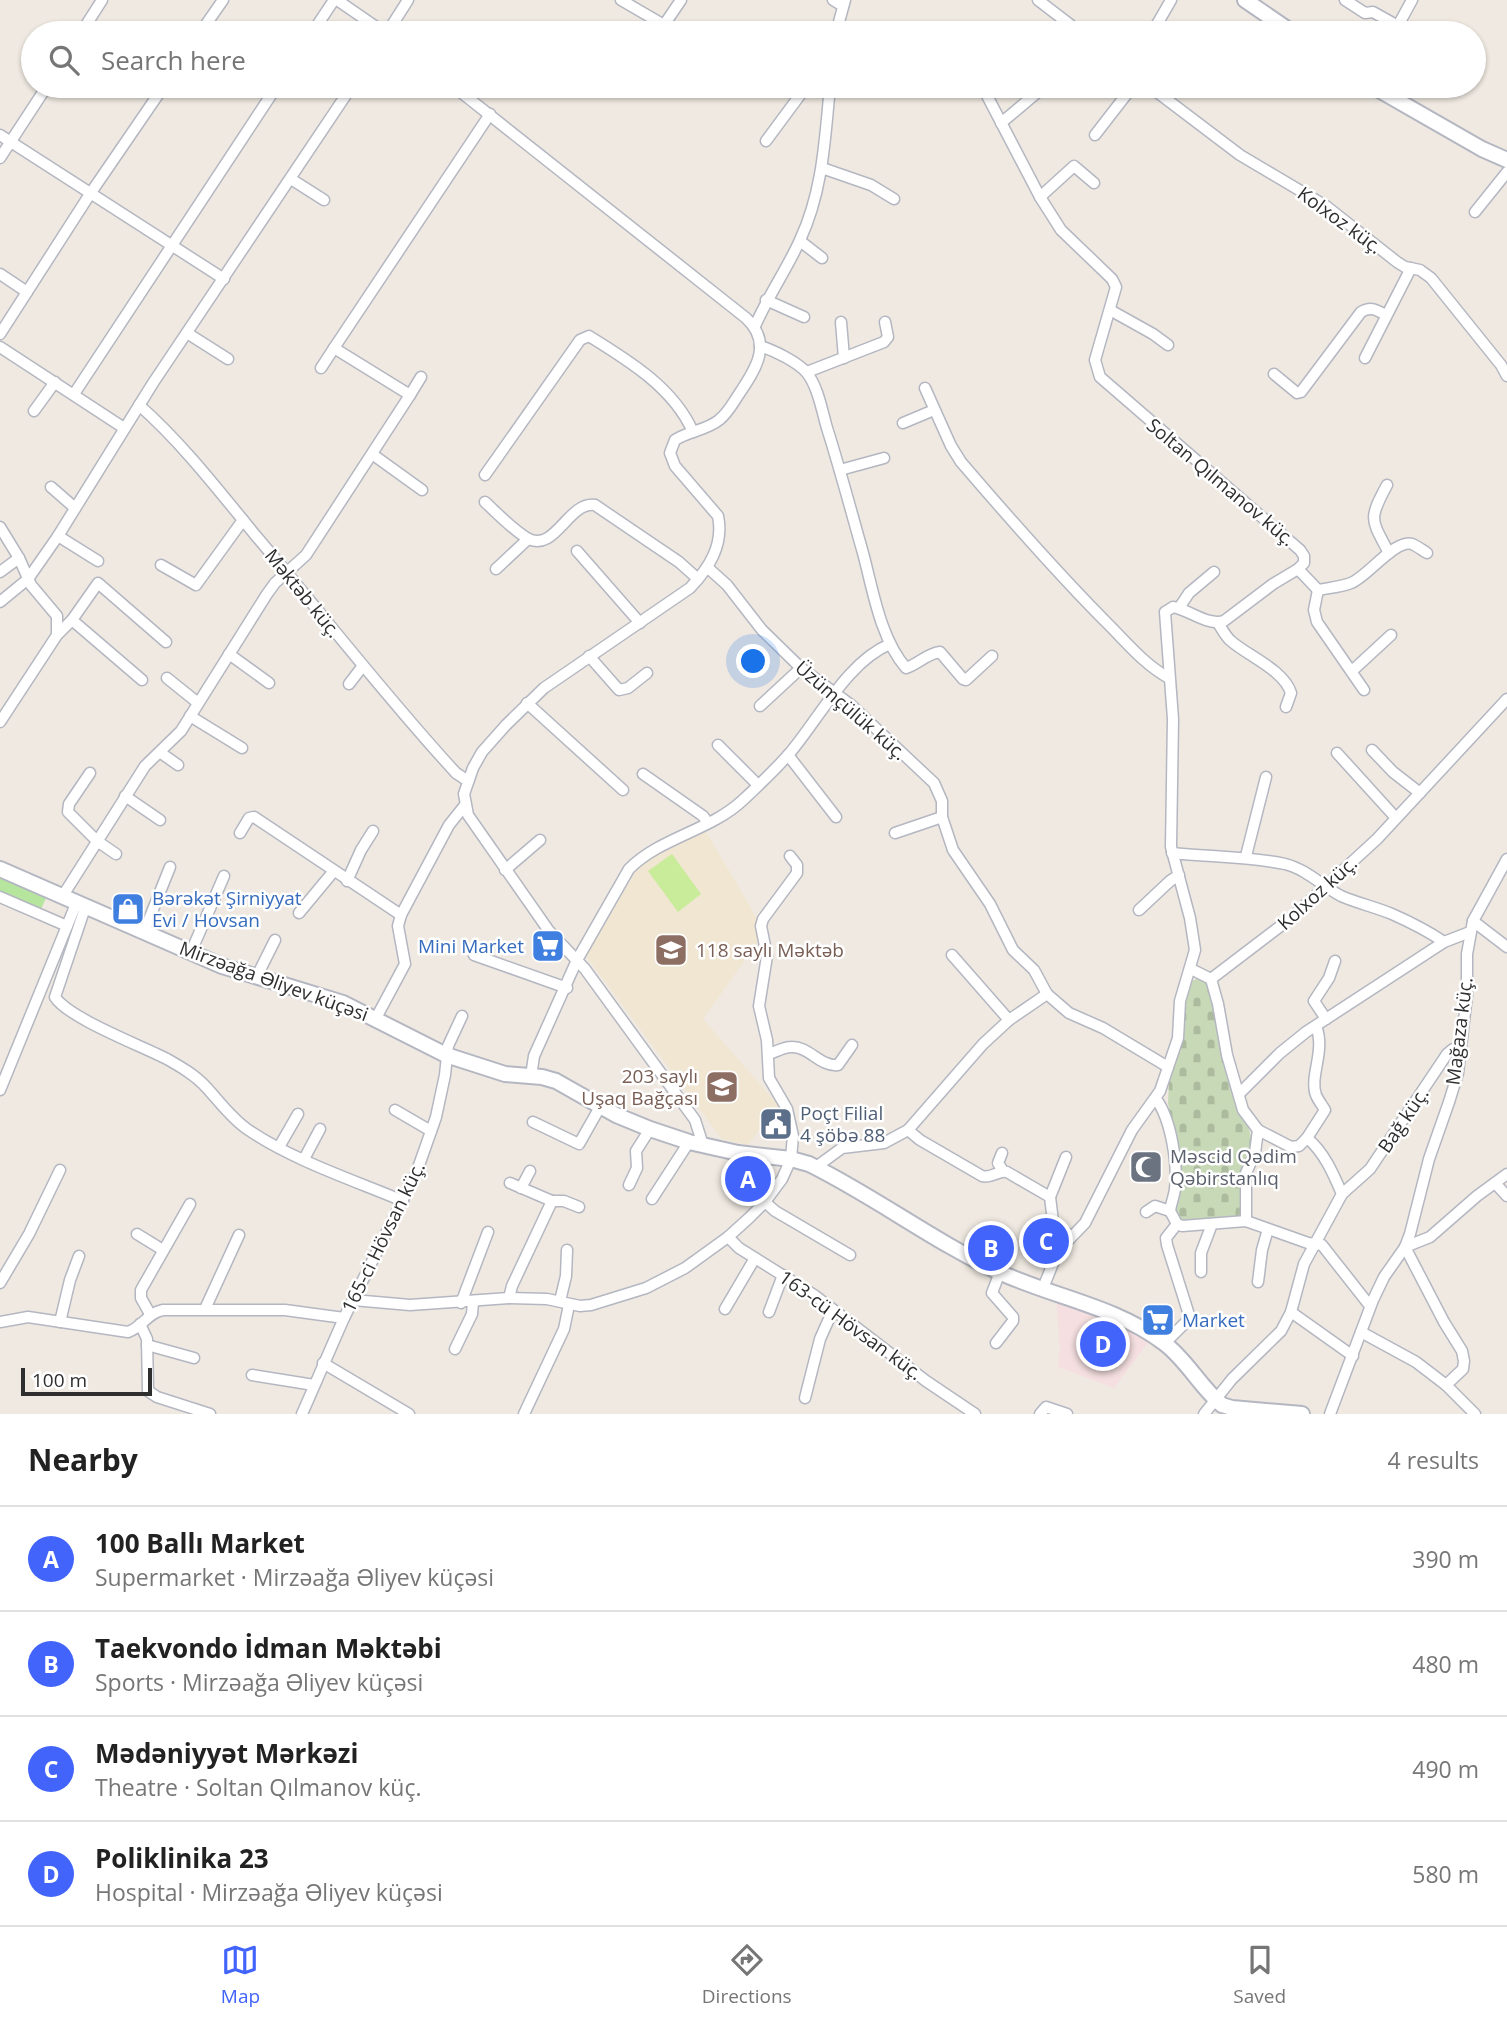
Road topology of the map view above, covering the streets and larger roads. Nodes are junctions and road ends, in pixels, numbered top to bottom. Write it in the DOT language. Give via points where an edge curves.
graph roads {
  1 [pos="102,0"];
  2 [pos="223,0"];
  3 [pos="335,0"];
  4 [pos="408,0"];
  5 [pos="621,0"];
  6 [pos="681,0"];
  7 [pos="833,0"];
  8 [pos="1038,0"];
  9 [pos="1171,0"];
  10 [pos="1245,0"];
  11 [pos="1345,0"];
  12 [pos="1412,0"];
  13 [pos="844,3"];
  14 [pos="88,21"];
  15 [pos="208,21"];
  16 [pos="320,21"];
  17 [pos="367,21"];
  18 [pos="394,21"];
  19 [pos="653,21"];
  20 [pos="669,21"];
  21 [pos="839,21"];
  22 [pos="1065,21"];
  23 [pos="1159,21"];
  24 [pos="1276,21"];
  25 [pos="1384,21"];
  26 [pos="1401,21"];
  27 [pos="39,98"];
  28 [pos="156,98"];
  29 [pos="269,98"];
  30 [pos="344,98"];
  31 [pos="469,98"];
  32 [pos="798,98"];
  33 [pos="829,98"];
  34 [pos="988,98"];
  35 [pos="1031,98"];
  36 [pos="1124,98"];
  37 [pos="1165,98"];
  38 [pos="1393,98"];
  39 [pos="490,114"];
  40 [pos="1001,123"];
  41 [pos="0,135"];
  42 [pos="1096,135"];
  43 [pos="766,141"];
  44 [pos="10,142"];
  45 [pos="0,158"];
  46 [pos="1507,160"];
  47 [pos="822,168"];
  48 [pos="1507,172"];
  49 [pos="291,179"];
  50 [pos="1094,183"];
  51 [pos="90,194"];
  52 [pos="1040,197"];
  53 [pos="894,199"];
  54 [pos="324,200"];
  55 [pos="1475,212"];
  56 [pos="800,241"];
  57 [pos="172,247"];
  58 [pos="822,258"];
  59 [pos="1411,268"];
  60 [pos="0,274"];
  61 [pos="224,279"];
  62 [pos="27,292"];
  63 [pos="766,300"];
  64 [pos="1110,310"];
  65 [pos="1386,315"];
  66 [pos="804,317"];
  67 [pos="841,322"];
  68 [pos="885,322"];
  69 [pos="755,326"];
  70 [pos="187,333"];
  71 [pos="0,334"];
  72 [pos="1168,345"];
  73 [pos="0,346"];
  74 [pos="760,346"];
  75 [pos="334,348"];
  76 [pos="845,358"];
  77 [pos="1365,358"];
  78 [pos="228,359"];
  79 [pos="321,368"];
  80 [pos="807,372"];
  81 [pos="1274,374"];
  82 [pos="1507,376"];
  83 [pos="421,377"];
  84 [pos="55,382"];
  85 [pos="925,388"];
  86 [pos="74,394"];
  87 [pos="410,396"];
  88 [pos="139,405"];
  89 [pos="934,410"];
  90 [pos="34,411"];
  91 [pos="903,423"];
  92 [pos="124,428"];
  93 [pos="693,432"];
  94 [pos="372,453"];
  95 [pos="884,458"];
  96 [pos="840,470"];
  97 [pos="485,475"];
  98 [pos="1387,485"];
  99 [pos="51,488"];
  100 [pos="422,489"];
  101 [pos="485,502"];
  102 [pos="75,508"];
  103 [pos="243,520"];
  104 [pos="2,534"];
  105 [pos="58,536"];
  106 [pos="528,540"];
  107 [pos="577,551"];
  108 [pos="1389,553"];
  109 [pos="1427,553"];
  110 [pos="19,558"];
  111 [pos="97,561"];
  112 [pos="161,565"];
  113 [pos="707,568"];
  114 [pos="496,569"];
  115 [pos="1298,569"];
  116 [pos="0,572"];
  117 [pos="288,572"];
  118 [pos="1214,572"];
  119 [pos="28,579"];
  120 [pos="698,579"];
  121 [pos="1318,590"];
  122 [pos="0,602"];
  123 [pos="1179,608"];
  124 [pos="72,620"];
  125 [pos="640,623"];
  126 [pos="1218,623"];
  127 [pos="57,635"];
  128 [pos="1391,635"];
  129 [pos="166,642"];
  130 [pos="890,644"];
  131 [pos="229,654"];
  132 [pos="589,656"];
  133 [pos="992,656"];
  134 [pos="362,667"];
  135 [pos="802,668"];
  136 [pos="1352,671"];
  137 [pos="647,673"];
  138 [pos="167,678"];
  139 [pos="1169,678"];
  140 [pos="142,680"];
  141 [pos="269,683"];
  142 [pos="349,684"];
  143 [pos="1364,690"];
  144 [pos="836,694"];
  145 [pos="1507,699"];
  146 [pos="198,703"];
  147 [pos="527,703"];
  148 [pos="760,706"];
  149 [pos="1286,707"];
  150 [pos="190,716"];
  151 [pos="0,722"];
  152 [pos="718,745"];
  153 [pos="242,748"];
  154 [pos="1372,750"];
  155 [pos="161,752"];
  156 [pos="1337,753"];
  157 [pos="788,755"];
  158 [pos="178,765"];
  159 [pos="90,773"];
  160 [pos="643,774"];
  161 [pos="1266,777"];
  162 [pos="468,781"];
  163 [pos="758,785"];
  164 [pos="623,790"];
  165 [pos="1420,793"];
  166 [pos="125,796"];
  167 [pos="465,805"];
  168 [pos="836,817"];
  169 [pos="942,817"];
  170 [pos="1396,818"];
  171 [pos="160,820"];
  172 [pos="709,823"];
  173 [pos="373,831"];
  174 [pos="240,833"];
  175 [pos="895,833"];
  176 [pos="540,840"];
  177 [pos="97,841"];
  178 [pos="1172,853"];
  179 [pos="116,854"];
  180 [pos="790,856"];
  181 [pos="1246,856"];
  182 [pos="1507,859"];
  183 [pos="170,867"];
  184 [pos="0,869"];
  185 [pos="505,870"];
  186 [pos="333,872"];
  187 [pos="1179,875"];
  188 [pos="224,876"];
  189 [pos="347,881"];
  190 [pos="1326,887"];
  191 [pos="0,897"];
  192 [pos="62,897"];
  193 [pos="81,906"];
  194 [pos="1139,910"];
  195 [pos="299,913"];
  196 [pos="401,915"];
  197 [pos="1473,921"];
  198 [pos="67,926"];
  199 [pos="144,932"];
  200 [pos="1469,932"];
  201 [pos="275,940"];
  202 [pos="1444,943"];
  203 [pos="1507,947"];
  204 [pos="191,952"];
  205 [pos="474,955"];
  206 [pos="952,956"];
  207 [pos="577,960"];
  208 [pos="1335,961"];
  209 [pos="1191,969"];
  210 [pos="256,978"];
  211 [pos="1211,979"];
  212 [pos="567,988"];
  213 [pos="1047,994"];
  214 [pos="463,1016"];
  215 [pos="376,1018"];
  216 [pos="1326,1019"];
  217 [pos="1009,1020"];
  218 [pos="1316,1026"];
  219 [pos="852,1045"];
  220 [pos="1461,1046"];
  221 [pos="769,1054"];
  222 [pos="446,1055"];
  223 [pos="1168,1067"];
  224 [pos="531,1076"];
  225 [pos="0,1090"];
  226 [pos="1239,1094"];
  227 [pos="1156,1099"];
  228 [pos="600,1107"];
  229 [pos="395,1110"];
  230 [pos="298,1114"];
  231 [pos="533,1122"];
  232 [pos="320,1129"];
  233 [pos="650,1129"];
  234 [pos="908,1130"];
  235 [pos="1258,1130"];
  236 [pos="431,1131"];
  237 [pos="1307,1138"];
  238 [pos="696,1144"];
  239 [pos="279,1147"];
  240 [pos="1002,1153"];
  241 [pos="1066,1157"];
  242 [pos="304,1159"];
  243 [pos="791,1159"];
  244 [pos="816,1167"];
  245 [pos="60,1170"];
  246 [pos="530,1171"];
  247 [pos="1003,1171"];
  248 [pos="1507,1174"];
  249 [pos="510,1183"];
  250 [pos="1495,1183"];
  251 [pos="629,1185"];
  252 [pos="522,1188"];
  253 [pos="1342,1194"];
  254 [pos="1507,1196"];
  255 [pos="1050,1197"];
  256 [pos="652,1199"];
  257 [pos="403,1201"];
  258 [pos="552,1202"];
  259 [pos="765,1202"];
  260 [pos="190,1205"];
  261 [pos="579,1207"];
  262 [pos="1170,1211"];
  263 [pos="1146,1212"];
  264 [pos="1246,1221"];
  265 [pos="1177,1224"];
  266 [pos="1212,1224"];
  267 [pos="1268,1228"];
  268 [pos="488,1232"];
  269 [pos="137,1234"];
  270 [pos="239,1235"];
  271 [pos="728,1237"];
  272 [pos="1070,1237"];
  273 [pos="1316,1243"];
  274 [pos="1405,1247"];
  275 [pos="163,1250"];
  276 [pos="567,1250"];
  277 [pos="850,1255"];
  278 [pos="79,1256"];
  279 [pos="755,1258"];
  280 [pos="1000,1272"];
  281 [pos="1201,1272"];
  282 [pos="783,1275"];
  283 [pos="1258,1282"];
  284 [pos="0,1283"];
  285 [pos="1043,1288"];
  286 [pos="509,1298"];
  287 [pos="353,1300"];
  288 [pos="473,1302"];
  289 [pos="461,1303"];
  290 [pos="565,1303"];
  291 [pos="1370,1306"];
  292 [pos="205,1309"];
  293 [pos="725,1309"];
  294 [pos="833,1310"];
  295 [pos="769,1312"];
  296 [pos="1291,1312"];
  297 [pos="149,1314"];
  298 [pos="344,1318"];
  299 [pos="0,1322"];
  300 [pos="60,1322"];
  301 [pos="140,1324"];
  302 [pos="1361,1332"];
  303 [pos="996,1343"];
  304 [pos="1165,1343"];
  305 [pos="147,1345"];
  306 [pos="455,1349"];
  307 [pos="1353,1356"];
  308 [pos="194,1358"];
  309 [pos="323,1363"];
  310 [pos="252,1375"];
  311 [pos="314,1385"];
  312 [pos="1446,1385"];
  313 [pos="805,1398"];
  314 [pos="1216,1400"];
  315 [pos="962,1411"];
  316 [pos="210,1414"];
  317 [pos="302,1414"];
  318 [pos="409,1414"];
  319 [pos="524,1414"];
  320 [pos="975,1414"];
  321 [pos="1040,1414"];
  322 [pos="1067,1414"];
  323 [pos="1204,1414"];
  324 [pos="1302,1414"];
  325 [pos="1329,1414"];
  326 [pos="1475,1414"];
  1 -- 14 [label="street"];
  2 -- 15 [label="street"];
  3 -- 16 [label="street"];
  3 -- 17 [label="street"];
  4 -- 18 [label="street"];
  5 -- 19 [label="street"];
  6 -- 20 [label="street"];
  7 -- 13 [label="street"];
  8 -- 22 [label="street"];
  9 -- 23 [label="street"];
  10 -- 24 [label="street"];
  11 -- 25 [label="street"];
  12 -- 26 [label="street"];
  13 -- 21 [label="street"];
  27 -- 44 [label="street"];
  28 -- 51 [label="street"];
  29 -- 57 [label="street"];
  30 -- 49 [label="street"];
  31 -- 39 [label="street"];
  32 -- 43 [label="street"];
  33 -- 47 [label="street"];
  34 -- 40 [label="street, Soltan Qılmanov küç."];
  35 -- 40 [label="street"];
  36 -- 42 [label="street"];
  37 -- 59 [label="street, Kolxoz küç." via="1240,155 1326,206"];
  38 -- 46 [label="street"];
  39 -- 69 [label="street"];
  39 -- 75 [label="street"];
  40 -- 52 [label="street, Soltan Qılmanov küç."];
  41 -- 44 [label="street"];
  44 -- 45 [label="street"];
  44 -- 51 [label="street"];
  47 -- 53 [label="street" via="871,185"];
  47 -- 56 [label="street"];
  48 -- 55 [label="street"];
  49 -- 54 [label="street"];
  49 -- 61 [label="street"];
  50 -- 52 [label="street" via="1074,166"];
  51 -- 57 [label="street"];
  51 -- 62 [label="street"];
  52 -- 64 [label="street, Soltan Qılmanov küç." via="1061,230 1112,279 1116,293"];
  56 -- 58 [label="street"];
  56 -- 63 [label="street"];
  57 -- 61 [label="street"];
  57 -- 86 [label="street"];
  59 -- 65 [label="street"];
  59 -- 82 [label="street, Kolxoz küç." via="1431,278"];
  60 -- 62 [label="street"];
  61 -- 70 [label="street"];
  62 -- 71 [label="street"];
  63 -- 66 [label="street"];
  63 -- 69 [label="street"];
  64 -- 72 [label="street"];
  64 -- 115 [label="street, Soltan Qılmanov küç." via="1096,360 1100,377 1300,550 1304,563"];
  65 -- 77 [label="street"];
  65 -- 81 [label="street" via="1367,308 1361,312 1301,393"];
  67 -- 76 [label="street"];
  68 -- 76 [label="street" via="888,337 884,342"];
  69 -- 74 [label="street"];
  70 -- 78 [label="street"];
  70 -- 88 [label="street"];
  73 -- 84 [label="street"];
  74 -- 80 [label="street"];
  74 -- 93 [label="street" via="753,373 728,412"];
  75 -- 79 [label="street"];
  75 -- 87 [label="street"];
  76 -- 80 [label="street"];
  80 -- 96 [label="street"];
  83 -- 87 [label="street"];
  84 -- 86 [label="street"];
  84 -- 90 [label="street"];
  85 -- 89 [label="street"];
  86 -- 92 [label="street"];
  87 -- 94 [label="street"];
  88 -- 92 [label="street"];
  88 -- 103 [label="street, Məktəb küç."];
  89 -- 91 [label="street"];
  89 -- 139 [label="street" via="961,461 1040,553 1147,663"];
  92 -- 102 [label="street"];
  93 -- 97 [label="street" via="680,408 659,386 589,336 580,340"];
  93 -- 113 [label="street" via="675,440 671,458 718,516 718,544"];
  94 -- 100 [label="street"];
  94 -- 117 [label="street" via="306,555"];
  95 -- 96 [label="street"];
  96 -- 130 [label="street"];
  98 -- 108 [label="street" via="1372,515"];
  99 -- 102 [label="street"];
  101 -- 106 [label="street"];
  102 -- 105 [label="street"];
  103 -- 112 [label="street" via="196,585"];
  103 -- 117 [label="street, Məktəb küç."];
  104 -- 110 [label="street"];
  105 -- 111 [label="street"];
  105 -- 119 [label="street"];
  106 -- 114 [label="street"];
  106 -- 120 [label="street" via="545,540 583,506 595,505"];
  107 -- 125 [label="street"];
  108 -- 109 [label="street" via="1405,544"];
  108 -- 121 [label="street" via="1350,584"];
  110 -- 116 [label="street"];
  110 -- 119 [label="street"];
  113 -- 120 [label="street"];
  113 -- 135 [label="street, Üzümçülük küç."];
  115 -- 121 [label="street"];
  115 -- 126 [label="street, Soltan Qılmanov küç."];
  117 -- 131 [label="street" via="267,594"];
  117 -- 134 [label="street, Məktəb küç."];
  118 -- 123 [label="street"];
  119 -- 122 [label="street"];
  119 -- 127 [label="street" via="57,616"];
  120 -- 125 [label="street"];
  121 -- 136 [label="street" via="1317,622"];
  123 -- 126 [label="street"];
  123 -- 139 [label="street" via="1170,607 1164,615"];
  124 -- 127 [label="street"];
  124 -- 129 [label="street" via="98,583"];
  124 -- 140 [label="street"];
  125 -- 132 [label="street"];
  126 -- 149 [label="street" via="1231,641 1285,681 1291,693"];
  127 -- 151 [label="street"];
  128 -- 136 [label="street"];
  130 -- 133 [label="street" via="906,668 940,652 966,680"];
  130 -- 144 [label="street" via="869,657"];
  131 -- 141 [label="street"];
  131 -- 146 [label="street"];
  132 -- 137 [label="street" via="619,690"];
  132 -- 147 [label="street"];
  134 -- 142 [label="street"];
  134 -- 162 [label="street, Məktəb küç."];
  135 -- 144 [label="street, Üzümçülük küç."];
  135 -- 148 [label="street"];
  136 -- 143 [label="street"];
  138 -- 146 [label="street"];
  139 -- 178 [label="street"];
  144 -- 157 [label="street"];
  144 -- 169 [label="street, Üzümçülük küç." via="934,783 943,801"];
  145 -- 165 [label="street, Kolxoz küç."];
  146 -- 150 [label="street"];
  147 -- 162 [label="street" via="482,752"];
  147 -- 164 [label="street"];
  150 -- 153 [label="street"];
  150 -- 155 [label="street"];
  152 -- 163 [label="street"];
  154 -- 165 [label="street"];
  155 -- 158 [label="street"];
  155 -- 166 [label="street" via="145,766"];
  156 -- 170 [label="street"];
  157 -- 163 [label="street"];
  157 -- 168 [label="street"];
  159 -- 177 [label="street" via="67,808"];
  160 -- 172 [label="street"];
  161 -- 181 [label="street"];
  162 -- 167 [label="street"];
  163 -- 172 [label="street"];
  165 -- 170 [label="street, Kolxoz küç."];
  166 -- 171 [label="street"];
  166 -- 177 [label="street"];
  167 -- 185 [label="street"];
  167 -- 196 [label="street" via="449,825"];
  169 -- 175 [label="street"];
  169 -- 213 [label="street, Üzümçülük küç." via="953,850 990,904 1013,950 1034,970"];
  170 -- 190 [label="street, Kolxoz küç."];
  172 -- 207 [label="street" via="640,858 629,869"];
  173 -- 189 [label="street"];
  174 -- 186 [label="street" via="254,817"];
  176 -- 185 [label="street"];
  177 -- 179 [label="street"];
  177 -- 192 [label="street"];
  178 -- 181 [label="street"];
  178 -- 187 [label="street"];
  180 -- 221 [label="street" via="797,873 761,926 767,956 759,1006"];
  181 -- 190 [label="street" via="1288,865"];
  182 -- 197 [label="street, Mağaza küç."];
  183 -- 199 [label="street"];
  184 -- 192 [label="street, Mirzəağa Əliyev küçəsi"];
  185 -- 207 [label="street" via="556,941"];
  186 -- 189 [label="street"];
  186 -- 195 [label="street"];
  187 -- 194 [label="street"];
  187 -- 209 [label="street" via="1191,918 1195,950"];
  188 -- 204 [label="street"];
  189 -- 196 [label="street"];
  190 -- 202 [label="street" via="1392,914"];
  190 -- 211 [label="street, Kolxoz küç."];
  191 -- 198 [label="street"];
  192 -- 193 [label="street, Mirzəağa Əliyev küçəsi"];
  193 -- 198 [label="street"];
  193 -- 199 [label="street, Mirzəağa Əliyev küçəsi"];
  193 -- 239 [label="street" via="55,997 58,1002 193,1075 236,1121"];
  196 -- 215 [label="street" via="398,926 405,964"];
  197 -- 200 [label="street, Mağaza küç."];
  197 -- 203 [label="street"];
  198 -- 225 [label="street"];
  199 -- 204 [label="street, Mirzəağa Əliyev küçəsi"];
  200 -- 202 [label="street"];
  200 -- 220 [label="street, Mağaza küç."];
  201 -- 210 [label="street"];
  202 -- 216 [label="street"];
  204 -- 210 [label="street, Mirzəağa Əliyev küçəsi"];
  205 -- 212 [label="street"];
  206 -- 217 [label="street"];
  207 -- 212 [label="street"];
  207 -- 238 [label="street" via="695,1120"];
  208 -- 216 [label="street" via="1314,1001"];
  209 -- 211 [label="street"];
  209 -- 223 [label="street" via="1178,1008 1178,1038"];
  210 -- 215 [label="street, Mirzəağa Əliyev küçəsi" via="330,998"];
  211 -- 226 [label="street"];
  212 -- 224 [label="street" via="534,1056"];
  213 -- 217 [label="street"];
  213 -- 223 [label="street, Üzümçülük küç." via="1069,1013 1104,1028"];
  214 -- 222 [label="street, 165-ci Hövsan küç."];
  215 -- 222 [label="street, Mirzəağa Əliyev küçəsi"];
  216 -- 218 [label="street"];
  217 -- 234 [label="street"];
  218 -- 226 [label="street" via="1280,1053"];
  218 -- 237 [label="street" via="1320,1051 1316,1094 1325,1110"];
  219 -- 221 [label="street" via="838,1065 830,1066 804,1049 791,1047"];
  220 -- 253 [label="street, Bağ küç." via="1447,1054 1370,1169"];
  220 -- 274 [label="street, Mağaza küç." via="1458,1073"];
  221 -- 243 [label="street" via="769,1078 782,1100 793,1136"];
  222 -- 224 [label="street, Mirzəağa Əliyev küçəsi" via="505,1074"];
  222 -- 236 [label="street, 165-ci Hövsan küç."];
  223 -- 227 [label="street"];
  224 -- 228 [label="street, Mirzəağa Əliyev küçəsi" via="563,1084"];
  226 -- 235 [label="street" via="1242,1110"];
  227 -- 262 [label="street" via="1171,1137 1176,1186"];
  227 -- 272 [label="street" via="1132,1130 1090,1215"];
  228 -- 231 [label="street" via="579,1144"];
  228 -- 233 [label="street, Mirzəağa Əliyev küçəsi"];
  229 -- 236 [label="street"];
  230 -- 239 [label="street"];
  232 -- 242 [label="street"];
  233 -- 238 [label="street, Mirzəağa Əliyev küçəsi"];
  233 -- 251 [label="street" via="636,1151 638,1168"];
  234 -- 244 [label="street" via="884,1143 842,1148"];
  234 -- 247 [label="street" via="982,1176"];
  235 -- 237 [label="street" via="1291,1147"];
  235 -- 264 [label="street" via="1246,1173"];
  236 -- 257 [label="street, 165-ci Hövsan küç."];
  237 -- 253 [label="street" via="1320,1151"];
  238 -- 243 [label="street, Mirzəağa Əliyev küçəsi"];
  238 -- 256 [label="street"];
  239 -- 242 [label="street"];
  240 -- 247 [label="street" via="998,1163"];
  241 -- 255 [label="street"];
  242 -- 257 [label="street"];
  243 -- 244 [label="street, Mirzəağa Əliyev küçəsi"];
  243 -- 259 [label="street"];
  244 -- 280 [label="street, Mirzəağa Əliyev küçəsi"];
  245 -- 284 [label="street"];
  246 -- 252 [label="street"];
  247 -- 255 [label="street"];
  248 -- 250 [label="street"];
  249 -- 252 [label="street"];
  250 -- 254 [label="street"];
  250 -- 274 [label="street" via="1430,1237"];
  252 -- 258 [label="street"];
  253 -- 273 [label="street"];
  255 -- 272 [label="street" via="1053,1221"];
  257 -- 287 [label="street, 165-ci Hövsan küç."];
  258 -- 261 [label="street" via="564,1200"];
  258 -- 286 [label="street"];
  259 -- 271 [label="street"];
  259 -- 277 [label="street"];
  260 -- 275 [label="street"];
  262 -- 263 [label="street" via="1155,1206"];
  262 -- 265 [label="street"];
  264 -- 266 [label="street"];
  264 -- 267 [label="street"];
  265 -- 266 [label="street"];
  265 -- 304 [label="street" via="1166,1238 1190,1318"];
  266 -- 281 [label="street" via="1201,1252"];
  267 -- 273 [label="street"];
  267 -- 283 [label="street"];
  268 -- 289 [label="street"];
  269 -- 275 [label="street"];
  270 -- 292 [label="street"];
  271 -- 279 [label="street, 163-cü Hövsan küç."];
  271 -- 290 [label="street" via="685,1268 646,1288 591,1305"];
  272 -- 285 [label="street" via="1058,1251"];
  273 -- 291 [label="street"];
  273 -- 296 [label="street" via="1304,1264"];
  274 -- 291 [label="street"];
  274 -- 312 [label="street" via="1462,1351 1462,1369"];
  275 -- 297 [label="street" via="141,1293"];
  276 -- 290 [label="street"];
  278 -- 300 [label="street"];
  279 -- 282 [label="street, 163-cü Hövsan küç."];
  279 -- 293 [label="street"];
  280 -- 285 [label="street, Mirzəağa Əliyev küçəsi"];
  280 -- 303 [label="street" via="992,1293 1013,1321"];
  282 -- 294 [label="street, 163-cü Hövsan küç."];
  282 -- 295 [label="street"];
  285 -- 304 [label="street, Mirzəağa Əliyev küçəsi" via="1086,1303"];
  286 -- 288 [label="street"];
  286 -- 290 [label="street"];
  287 -- 289 [label="street"];
  287 -- 298 [label="street, 165-ci Hövsan küç."];
  288 -- 289 [label="street"];
  288 -- 306 [label="street"];
  290 -- 319 [label="street" via="564,1329"];
  291 -- 302 [label="street"];
  292 -- 297 [label="street"];
  292 -- 298 [label="street" via="285,1310"];
  294 -- 313 [label="street" via="820,1339"];
  294 -- 315 [label="street, 163-cü Hövsan küç."];
  296 -- 307 [label="street"];
  296 -- 314 [label="street" via="1281,1331"];
  297 -- 301 [label="street"];
  298 -- 309 [label="street, 165-ci Hövsan küç."];
  299 -- 300 [label="street" via="27,1317"];
  300 -- 301 [label="street" via="128,1332"];
  301 -- 305 [label="street"];
  302 -- 307 [label="street"];
  302 -- 312 [label="street" via="1416,1362"];
  304 -- 314 [label="street, Mirzəağa Əliyev küçəsi"];
  305 -- 308 [label="street"];
  305 -- 316 [label="street" via="146,1387 151,1394"];
  307 -- 325 [label="street"];
  309 -- 311 [label="street, 165-ci Hövsan küç."];
  309 -- 318 [label="street"];
  310 -- 311 [label="street"];
  311 -- 317 [label="street, 165-ci Hövsan küç."];
  312 -- 326 [label="street"];
  314 -- 323 [label="street"];
  314 -- 324 [label="street" via="1232,1409"];
  315 -- 320 [label="street, 163-cü Hövsan küç."];
  321 -- 322 [label="street" via="1046,1407"];
}
